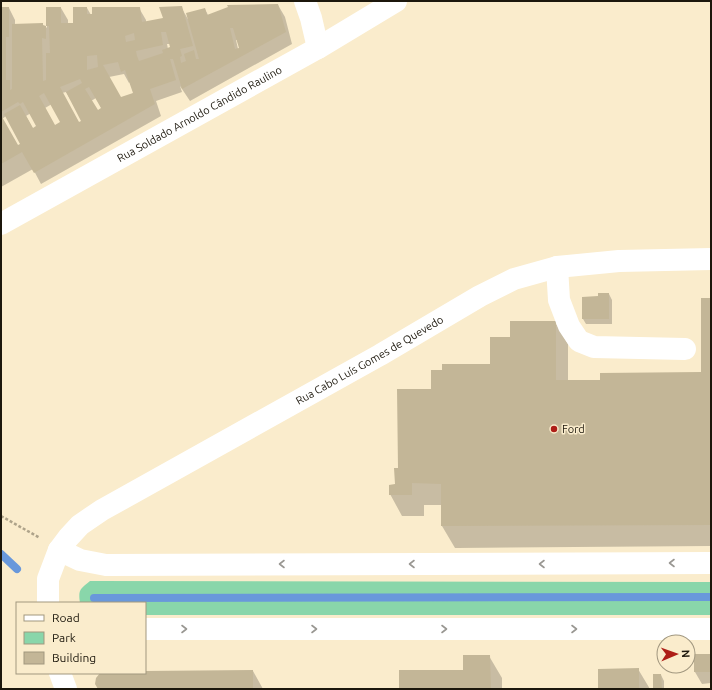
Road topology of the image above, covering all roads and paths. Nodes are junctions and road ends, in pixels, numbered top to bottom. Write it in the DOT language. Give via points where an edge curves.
graph roads {
  1 [pos="305,1"];
  2 [pos="396,1"];
  3 [pos="318,48"];
  4 [pos="1,224"];
  5 [pos="711,258"];
  6 [pos="557,267"];
  7 [pos="685,349"];
  8 [pos="1,516"];
  9 [pos="59,550"];
  10 [pos="711,563"];
  11 [pos="48,602"];
  12 [pos="146,629"];
  13 [pos="711,629"];
  14 [pos="60,674"];
  15 [pos="66,689"];
  1 -- 3 [label="street" via="312,18"];
  2 -- 3 [label="street, Rua Soldado Arnoldo Cândido Raulino"];
  3 -- 4 [label="street, Rua Soldado Arnoldo Cândido Raulino"];
  5 -- 6 [label="street, Rua Cabo Luís Gomes de Quevedo" via="619,261"];
  6 -- 7 [label="street" via="559,300 569,326 579,341 594,347"];
  6 -- 9 [label="street, Rua Cabo Luís Gomes de Quevedo" via="514,278 480,296 380,355 102,510 80,525"];
  8 -- 9 [label="path"];
  10 -- 9 [label="street, one-way" via="106,565 80,560"];
  9 -- 11 [label="street, Rua Cabo Luís Gomes de Quevedo" via="48,579"];
  12 -- 13 [label="street, one-way"];
  14 -- 15 [label="street"];
}
